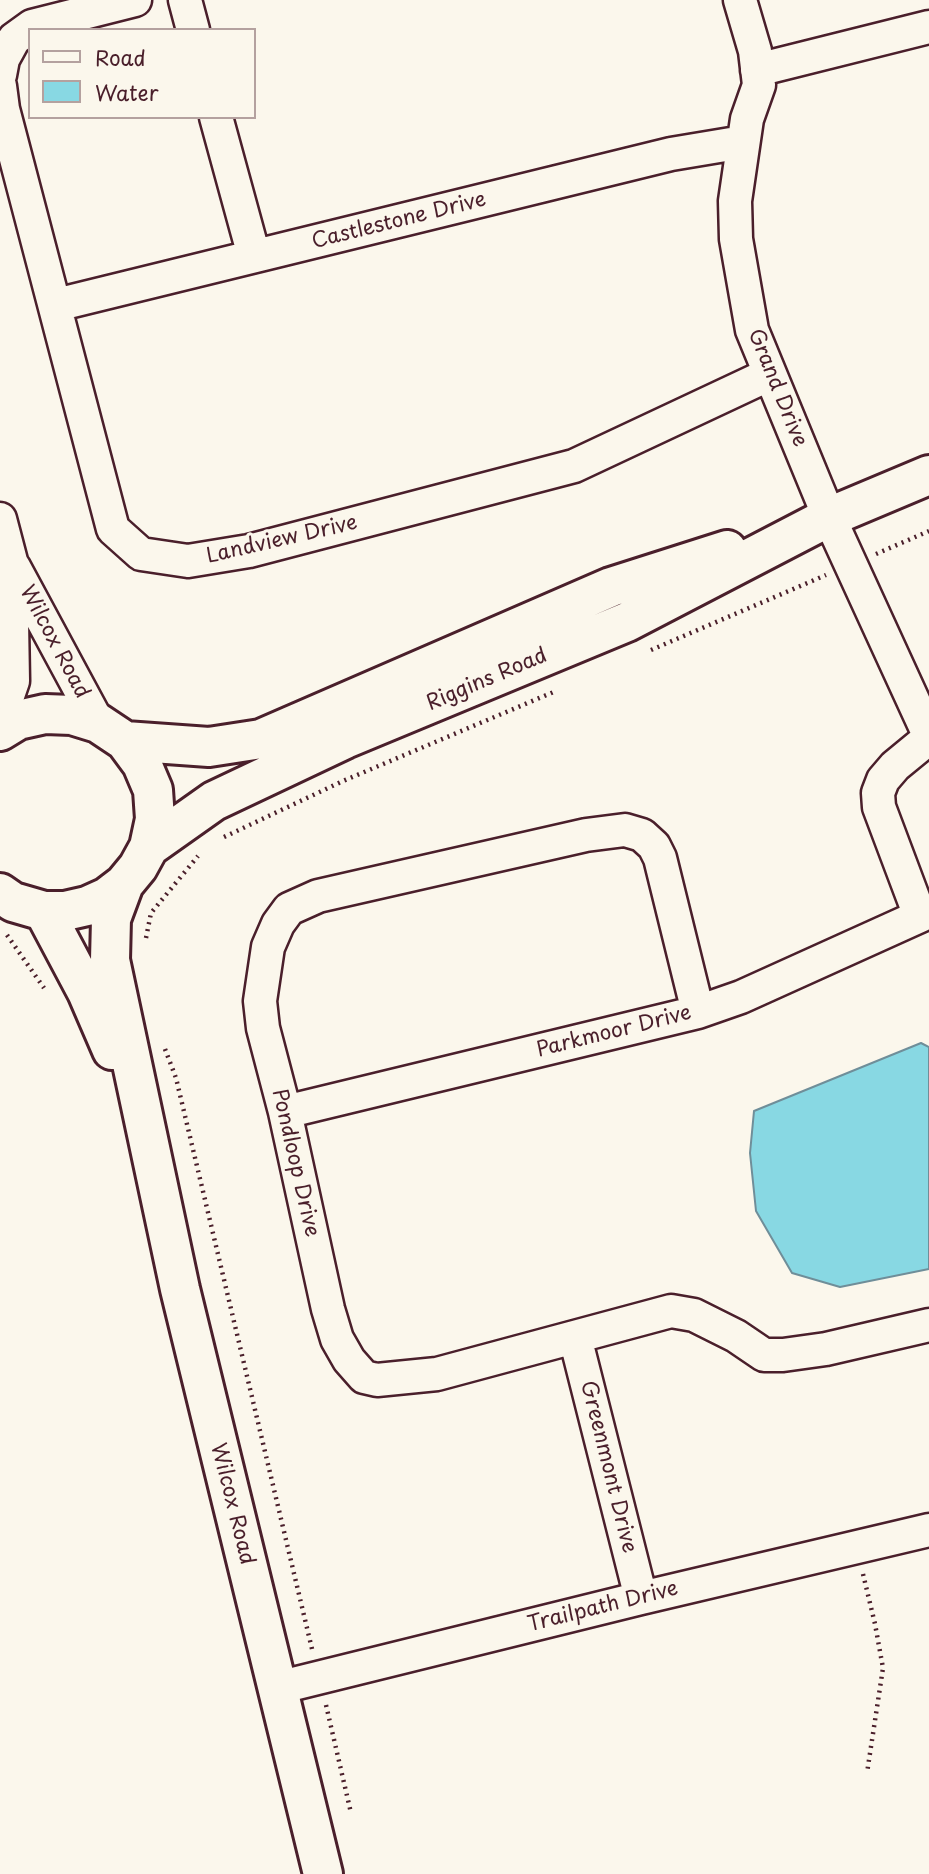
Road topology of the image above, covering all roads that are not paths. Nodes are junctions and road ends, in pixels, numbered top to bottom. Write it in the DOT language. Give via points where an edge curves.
graph roads {
  1 [pos="135,0"];
  2 [pos="185,0"];
  3 [pos="740,0"];
  4 [pos="929,27"];
  5 [pos="29,28"];
  6 [pos="192,28"];
  7 [pos="28,29"];
  8 [pos="757,69"];
  9 [pos="0,75"];
  10 [pos="0,86"];
  11 [pos="217,119"];
  12 [pos="743,142"];
  13 [pos="8,164"];
  14 [pos="254,256"];
  15 [pos="56,305"];
  16 [pos="770,373"];
  17 [pos="929,475"];
  18 [pos="829,517"];
  19 [pos="0,519"];
  20 [pos="11,561"];
  21 [pos="0,719"];
  22 [pos="0,731"];
  23 [pos="111,732"];
  24 [pos="929,736"];
  25 [pos="149,847"];
  26 [pos="124,884"];
  27 [pos="0,893"];
  28 [pos="44,911"];
  29 [pos="924,914"];
  30 [pos="698,1012"];
  31 [pos="285,1112"];
  32 [pos="147,1133"];
  33 [pos="929,1325"];
  34 [pos="575,1337"];
  35 [pos="929,1530"];
  36 [pos="641,1598"];
  37 [pos="277,1688"];
  38 [pos="323,1874"];
  1 -- 5 [label="street"];
  2 -- 6 [label="street"];
  3 -- 8 [label="street, Grand Drive"];
  4 -- 8 [label="street"];
  7 -- 9 [label="street" via="14,38"];
  8 -- 12 [label="street, Grand Drive" via="759,85"];
  10 -- 13 [label="street, Landview Drive"];
  11 -- 14 [label="street"];
  12 -- 14 [label="street, Castlestone Drive" via="671,154"];
  12 -- 16 [label="street, Grand Drive" via="736,239 752,330"];
  13 -- 15 [label="street, Landview Drive"];
  14 -- 15 [label="street, Castlestone Drive"];
  15 -- 16 [label="street, Landview Drive" via="113,529 141,554 188,561 249,551 574,466"];
  16 -- 18 [label="street, Grand Drive"];
  17 -- 18 [label="main road, Riggins Road"];
  18 -- 23 [label="main road, Riggins Road" via="611,587 261,739 209,747"];
  18 -- 24 [label="street, Grand Drive"];
  18 -- 25 [label="main road, Riggins Road" via="627,622 345,739 214,801"];
  19 -- 20 [label="street, Wilcox Road"];
  20 -- 21 [label="street, Wilcox Road" via="13,681"];
  20 -- 23 [label="street, Wilcox Road"];
  22 -- 23 [label="main road, Riggins Road" via="19,720 45,714 72,715"];
  23 -- 25 [label="main road" via="142,764 153,790 155,819"];
  24 -- 29 [label="street" via="895,766 877,793"];
  25 -- 26 [label="main road"];
  26 -- 28 [label="main road" via="87,906"];
  26 -- 32 [label="main road, Wilcox Road" via="111,919 110,960"];
  27 -- 28 [label="main road"];
  28 -- 32 [label="main road, Wilcox Road" via="87,992"];
  29 -- 30 [label="street, Parkmoor Drive"];
  30 -- 31 [label="street, Parkmoor Drive"];
  30 -- 31 [label="street, Pondloop Drive" via="660,858 642,835 625,830 586,835 318,896 289,909 278,924 263,972 262,1028"];
  31 -- 34 [label="street, Pondloop Drive" via="328,1309 337,1339 364,1377 377,1380 437,1374"];
  32 -- 37 [label="main road, Wilcox Road"];
  33 -- 34 [label="street, Pondloop Drive" via="783,1355 764,1355 694,1315 671,1311"];
  34 -- 36 [label="street, Greenmont Drive"];
  35 -- 36 [label="street, Trailpath Drive"];
  36 -- 37 [label="street, Trailpath Drive"];
  37 -- 38 [label="main road, Wilcox Road"];
}
